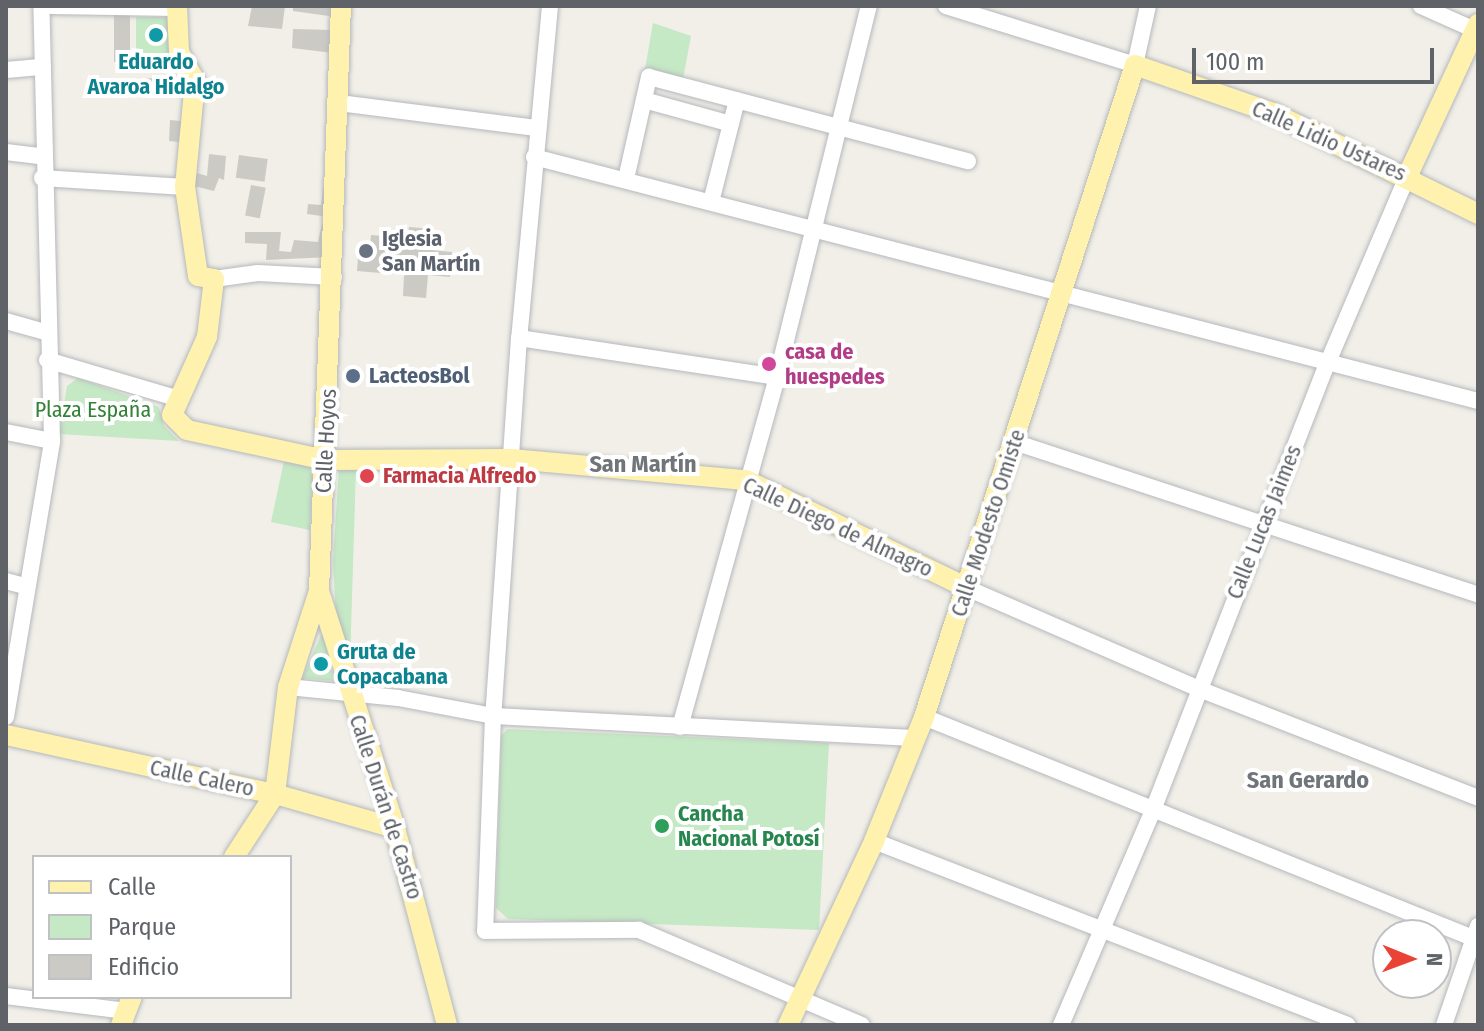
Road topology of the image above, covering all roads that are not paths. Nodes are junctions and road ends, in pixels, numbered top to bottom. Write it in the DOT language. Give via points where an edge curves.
graph roads {
  1 [pos="41,6"];
  2 [pos="51,6"];
  3 [pos="341,6"];
  4 [pos="550,6"];
  5 [pos="869,6"];
  6 [pos="946,6"];
  7 [pos="1148,6"];
  8 [pos="1421,6"];
  9 [pos="177,7"];
  10 [pos="1476,27"];
  11 [pos="1135,65"];
  12 [pos="43,67"];
  13 [pos="6,70"];
  14 [pos="644,100"];
  15 [pos="737,100"];
  16 [pos="339,103"];
  17 [pos="731,124"];
  18 [pos="836,125"];
  19 [pos="538,128"];
  20 [pos="6,152"];
  21 [pos="41,156"];
  22 [pos="534,157"];
  23 [pos="968,161"];
  24 [pos="1407,177"];
  25 [pos="42,178"];
  26 [pos="626,179"];
  27 [pos="185,187"];
  28 [pos="711,202"];
  29 [pos="1478,214"];
  30 [pos="810,228"];
  31 [pos="334,277"];
  32 [pos="214,279"];
  33 [pos="1058,295"];
  34 [pos="6,321"];
  35 [pos="45,332"];
  36 [pos="519,338"];
  37 [pos="47,360"];
  38 [pos="1328,362"];
  39 [pos="777,377"];
  40 [pos="176,398"];
  41 [pos="1478,401"];
  42 [pos="6,432"];
  43 [pos="52,441"];
  44 [pos="1014,442"];
  45 [pos="513,459"];
  46 [pos="326,460"];
  47 [pos="746,480"];
  48 [pos="1265,521"];
  49 [pos="6,581"];
  50 [pos="25,586"];
  51 [pos="967,588"];
  52 [pos="319,591"];
  53 [pos="1478,595"];
  54 [pos="288,687"];
  55 [pos="1199,689"];
  56 [pos="349,692"];
  57 [pos="493,716"];
  58 [pos="6,717"];
  59 [pos="924,717"];
  60 [pos="680,727"];
  61 [pos="6,735"];
  62 [pos="914,738"];
  63 [pos="275,794"];
  64 [pos="1478,798"];
  65 [pos="1153,810"];
  66 [pos="395,828"];
  67 [pos="874,841"];
  68 [pos="235,855"];
  69 [pos="1102,930"];
  70 [pos="1477,935"];
  71 [pos="6,996"];
  72 [pos="801,1002"];
  73 [pos="126,1011"];
  74 [pos="447,1025"];
  75 [pos="788,1025"];
  76 [pos="862,1025"];
  77 [pos="1061,1025"];
  78 [pos="1348,1025"];
  79 [pos="1444,1025"];
  1 -- 12 [label="street"];
  2 -- 9 [label="street"];
  3 -- 16 [label="main road, Calle Hoyos"];
  4 -- 19 [label="street"];
  5 -- 18 [label="street"];
  6 -- 11 [label="street, Calle Lidio Ustares"];
  7 -- 11 [label="street, Calle Modesto Omiste"];
  8 -- 10 [label="street"];
  9 -- 27 [label="main road" via="179,52 195,81"];
  10 -- 24 [label="main road, Calle Lucas Jaimes"];
  11 -- 24 [label="main road, Calle Lidio Ustares" via="1273,113"];
  11 -- 33 [label="main road, Calle Modesto Omiste"];
  12 -- 13 [label="street"];
  12 -- 21 [label="street"];
  14 -- 15 [label="street" via="649,77"];
  14 -- 17 [label="street"];
  14 -- 26 [label="street"];
  15 -- 17 [label="street"];
  15 -- 18 [label="street"];
  16 -- 19 [label="street"];
  16 -- 31 [label="main road, Calle Hoyos"];
  17 -- 28 [label="street"];
  18 -- 23 [label="street"];
  18 -- 30 [label="street"];
  19 -- 22 [label="street"];
  20 -- 21 [label="street"];
  21 -- 25 [label="street"];
  22 -- 26 [label="street"];
  22 -- 36 [label="street"];
  24 -- 29 [label="main road, Calle Lidio Ustares"];
  24 -- 38 [label="street, Calle Lucas Jaimes"];
  25 -- 27 [label="street"];
  25 -- 35 [label="street"];
  26 -- 28 [label="street"];
  27 -- 32 [label="main road" via="198,276"];
  28 -- 30 [label="street"];
  30 -- 33 [label="street"];
  30 -- 39 [label="street"];
  31 -- 32 [label="street" via="258,273"];
  31 -- 46 [label="main road, Calle Hoyos"];
  32 -- 40 [label="main road" via="207,337"];
  33 -- 38 [label="street"];
  33 -- 44 [label="main road, Calle Modesto Omiste"];
  34 -- 35 [label="street"];
  35 -- 37 [label="street"];
  36 -- 39 [label="street"];
  36 -- 45 [label="street"];
  37 -- 40 [label="street"];
  37 -- 43 [label="street"];
  38 -- 41 [label="street"];
  38 -- 48 [label="street, Calle Lucas Jaimes"];
  39 -- 47 [label="street"];
  40 -- 46 [label="main road, Calle Diego de Almagro" via="172,415 187,430"];
  42 -- 43 [label="street"];
  43 -- 50 [label="street"];
  44 -- 48 [label="street"];
  44 -- 51 [label="main road, Calle Modesto Omiste"];
  45 -- 46 [label="main road, Calle Diego de Almagro"];
  45 -- 47 [label="main road, Calle Diego de Almagro"];
  45 -- 57 [label="street"];
  46 -- 52 [label="main road, Calle Hoyos"];
  47 -- 51 [label="main road, Calle Diego de Almagro"];
  47 -- 60 [label="street"];
  48 -- 53 [label="street"];
  48 -- 55 [label="street, Calle Lucas Jaimes"];
  49 -- 50 [label="street"];
  50 -- 58 [label="street"];
  51 -- 55 [label="street, Calle Diego de Almagro"];
  51 -- 59 [label="main road, Calle Modesto Omiste"];
  52 -- 54 [label="main road, Calle Hoyos"];
  52 -- 56 [label="main road, Calle Durán de Castro"];
  54 -- 56 [label="street"];
  54 -- 63 [label="main road, Calle Hoyos"];
  55 -- 64 [label="street, Calle Diego de Almagro"];
  55 -- 65 [label="street, Calle Lucas Jaimes"];
  56 -- 57 [label="street"];
  56 -- 66 [label="main road, Calle Durán de Castro"];
  57 -- 60 [label="street"];
  57 -- 72 [label="street" via="485,931 639,930"];
  59 -- 62 [label="main road, Calle Modesto Omiste"];
  59 -- 65 [label="street"];
  60 -- 62 [label="street"];
  61 -- 63 [label="main road, Calle Calero"];
  62 -- 67 [label="main road, Calle Modesto Omiste"];
  63 -- 66 [label="main road, Calle Calero"];
  63 -- 68 [label="main road, Calle Hoyos"];
  65 -- 69 [label="street, Calle Lucas Jaimes"];
  65 -- 70 [label="street"];
  66 -- 74 [label="main road, Calle Durán de Castro"];
  67 -- 69 [label="street"];
  67 -- 72 [label="main road, Calle Modesto Omiste"];
  69 -- 77 [label="street, Calle Lucas Jaimes"];
  69 -- 78 [label="street"];
  70 -- 79 [label="street"];
  71 -- 73 [label="street"];
  72 -- 75 [label="main road, Calle Modesto Omiste"];
  72 -- 76 [label="street"];
}
